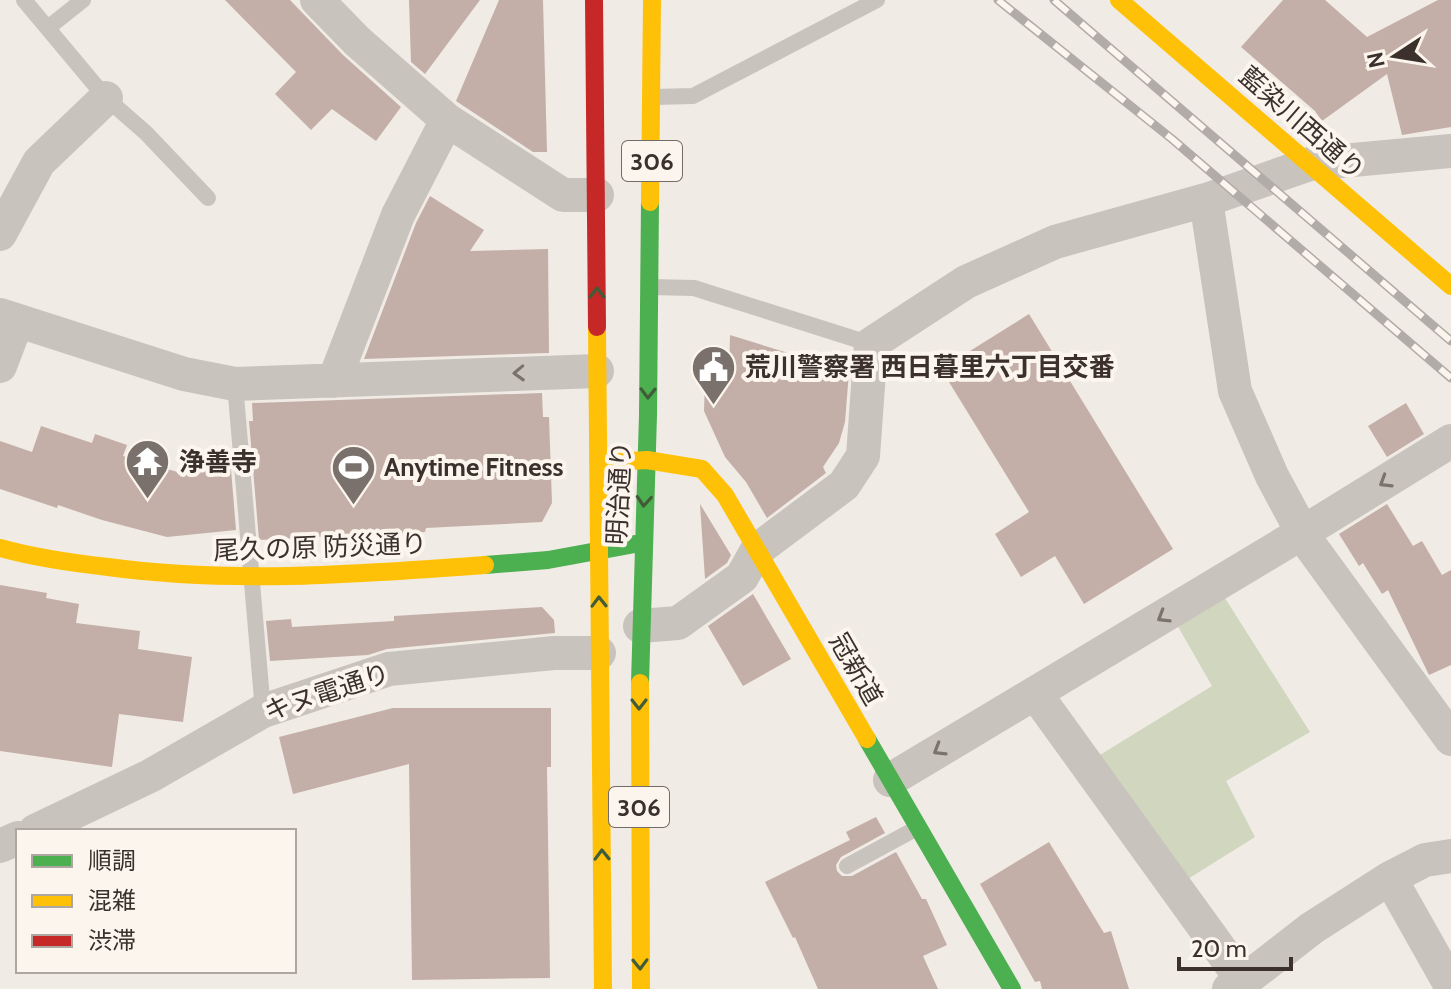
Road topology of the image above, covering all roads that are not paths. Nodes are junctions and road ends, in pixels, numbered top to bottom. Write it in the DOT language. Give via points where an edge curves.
graph roads {
  1 [pos="24,0"];
  2 [pos="83,0"];
  3 [pos="317,0"];
  4 [pos="652,0"];
  5 [pos="660,0"];
  6 [pos="877,0"];
  7 [pos="1119,0"];
  8 [pos="593,6"];
  9 [pos="49,27"];
  10 [pos="654,36"];
  11 [pos="106,98"];
  12 [pos="653,98"];
  13 [pos="447,120"];
  14 [pos="1451,151"];
  15 [pos="1310,164"];
  16 [pos="597,195"];
  17 [pos="208,198"];
  18 [pos="1206,200"];
  19 [pos="0,234"];
  20 [pos="1451,286"];
  21 [pos="650,287"];
  22 [pos="8,318"];
  23 [pos="871,344"];
  24 [pos="0,366"];
  25 [pos="597,371"];
  26 [pos="334,381"];
  27 [pos="235,384"];
  28 [pos="1451,441"];
  29 [pos="647,460"];
  30 [pos="598,463"];
  31 [pos="1302,533"];
  32 [pos="642,543"];
  33 [pos="0,548"];
  34 [pos="757,550"];
  35 [pos="597,551"];
  36 [pos="250,578"];
  37 [pos="640,626"];
  38 [pos="599,653"];
  39 [pos="1035,693"];
  40 [pos="263,711"];
  41 [pos="1451,739"];
  42 [pos="890,780"];
  43 [pos="918,828"];
  44 [pos="39,829"];
  45 [pos="1451,856"];
  46 [pos="847,866"];
  47 [pos="1390,878"];
  48 [pos="1245,984"];
  49 [pos="1451,986"];
  50 [pos="603,989"];
  51 [pos="641,989"];
  52 [pos="1012,989"];
  1 -- 9 [label="lane"];
  2 -- 9 [label="lane"];
  3 -- 13 [label="street"];
  4 -- 10 [label="main road, 明治通り / 306"];
  5 -- 10 [label="main road, 306"];
  6 -- 12 [label="lane" via="693,96"];
  7 -- 15 [label="main road, 藍染川西通り"];
  8 -- 16 [label="main road, 明治通り / 306"];
  9 -- 11 [label="lane"];
  10 -- 12 [label="main road, 明治通り / 306"];
  11 -- 17 [label="lane"];
  11 -- 19 [label="street" via="39,162"];
  12 -- 21 [label="main road, 明治通り / 306"];
  13 -- 16 [label="street" via="563,195"];
  13 -- 26 [label="street" via="398,215"];
  14 -- 15 [label="street"];
  15 -- 18 [label="street"];
  15 -- 20 [label="main road, 藍染川西通り"];
  25 -- 16 [label="main road, 明治通り / 306, one-way"];
  18 -- 23 [label="street" via="1055,242 966,282"];
  18 -- 31 [label="street" via="1235,391"];
  21 -- 23 [label="lane" via="694,288"];
  21 -- 29 [label="main road, 明治通り / 306, one-way"];
  22 -- 24 [label="street"];
  22 -- 27 [label="street" via="184,374"];
  23 -- 34 [label="street" via="863,456 844,485"];
  25 -- 26 [label="street, one-way"];
  25 -- 30 [label="main road, 明治通り / 306"];
  26 -- 27 [label="street"];
  27 -- 36 [label="lane"];
  28 -- 31 [label="street, one-way"];
  29 -- 30 [label="main road, 冠新道"];
  29 -- 32 [label="main road, 明治通り / 306, one-way"];
  29 -- 34 [label="main road, 冠新道" via="702,469 725,495"];
  30 -- 35 [label="main road, 明治通り / 306"];
  31 -- 39 [label="street, one-way"];
  31 -- 41 [label="street"];
  32 -- 35 [label="main road, 尾久の原 防災通り"];
  32 -- 37 [label="main road, 明治通り / 306"];
  33 -- 36 [label="main road, 尾久の原 防災通り" via="34,558 167,575"];
  34 -- 37 [label="street" via="742,577 678,623"];
  34 -- 42 [label="main road, 冠新道"];
  35 -- 36 [label="main road, 尾久の原 防災通り" via="516,563"];
  38 -- 35 [label="main road, 明治通り / 306, one-way"];
  36 -- 40 [label="lane"];
  37 -- 51 [label="main road, 明治通り / 306, one-way"];
  38 -- 40 [label="street, キヌ電通り" via="389,669"];
  50 -- 38 [label="main road, 明治通り / 306, one-way"];
  39 -- 42 [label="street, one-way"];
  39 -- 48 [label="street"];
  40 -- 44 [label="street, キヌ電通り" via="150,776"];
  42 -- 43 [label="main road, 冠新道"];
  43 -- 46 [label="lane"];
  43 -- 52 [label="main road, 冠新道"];
  45 -- 47 [label="street" via="1425,860"];
  47 -- 48 [label="street" via="1312,928"];
  47 -- 49 [label="street"];
}
